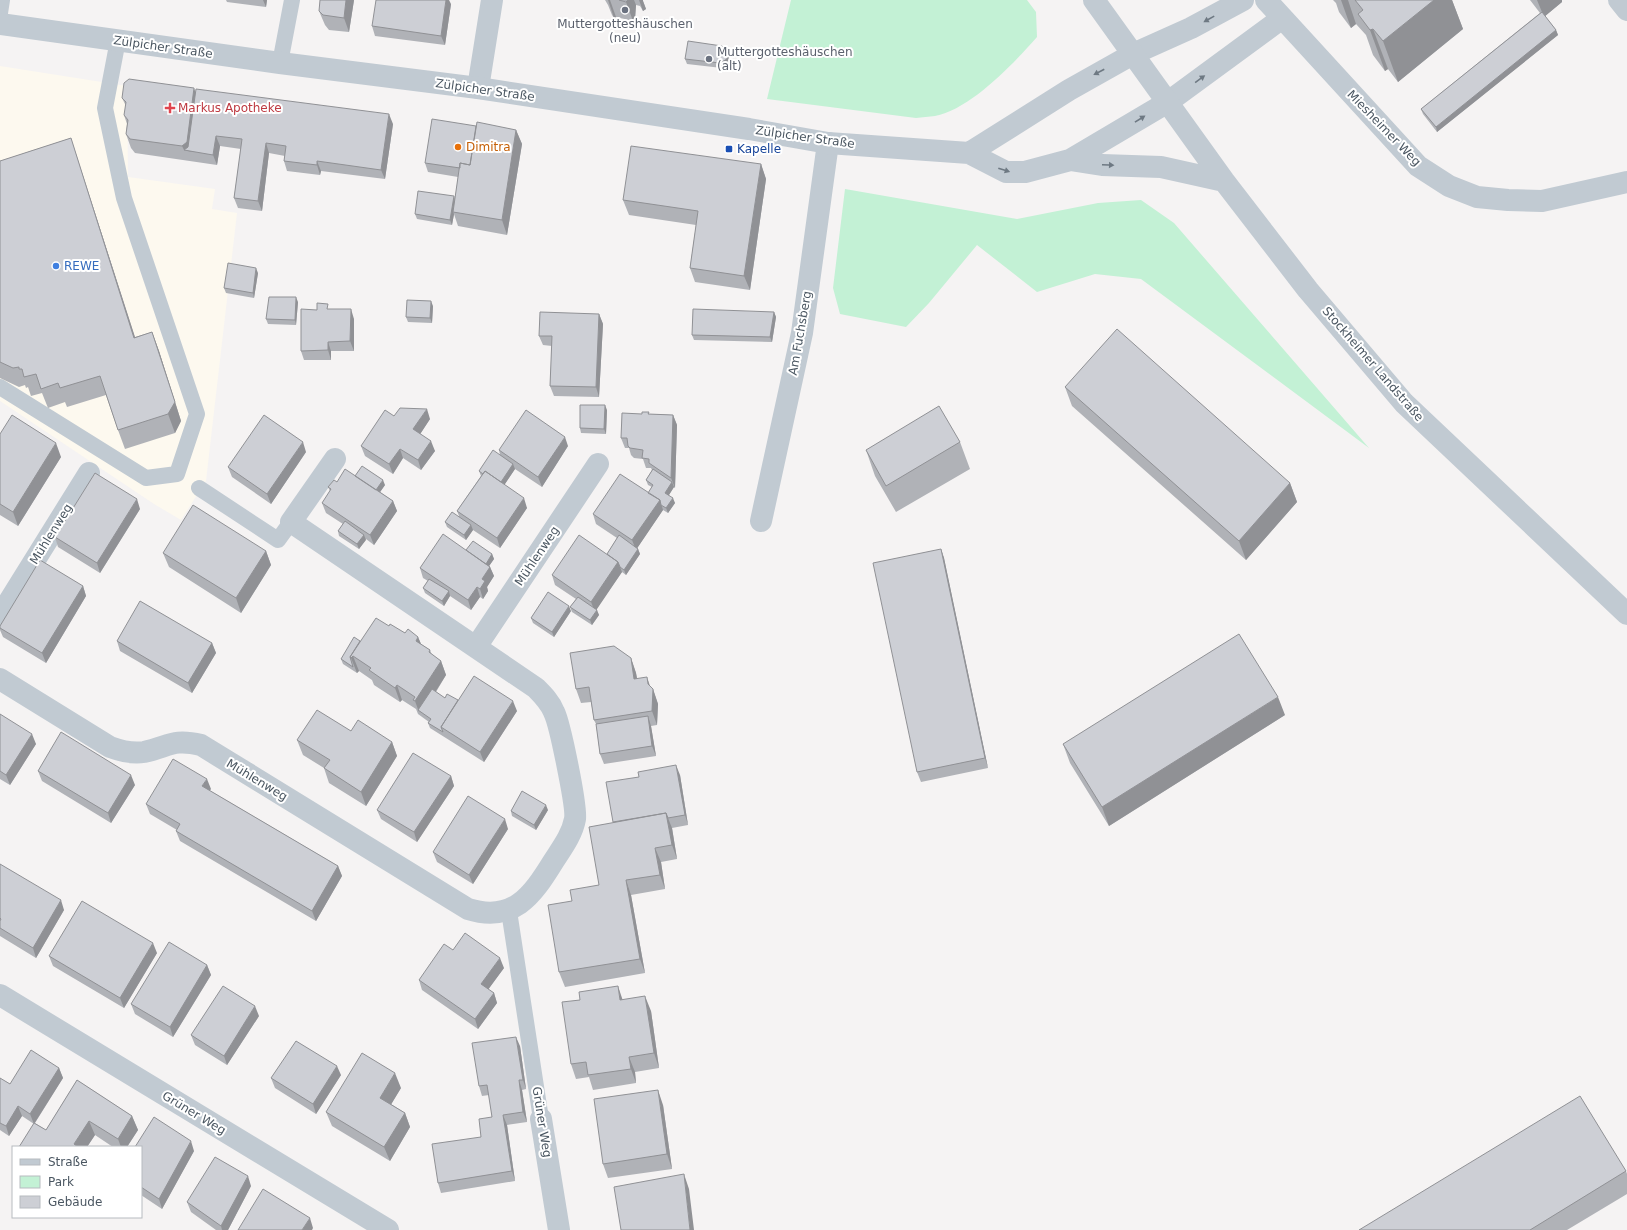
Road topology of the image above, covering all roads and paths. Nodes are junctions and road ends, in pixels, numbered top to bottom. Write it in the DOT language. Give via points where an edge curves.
graph roads {
  1 [pos="2,0"];
  2 [pos="292,0"];
  3 [pos="492,0"];
  4 [pos="1094,0"];
  5 [pos="1243,0"];
  6 [pos="1266,0"];
  7 [pos="1619,0"];
  8 [pos="1627,10"];
  9 [pos="0,14"];
  10 [pos="1281,19"];
  11 [pos="0,24"];
  12 [pos="118,40"];
  13 [pos="1133,54"];
  14 [pos="280,64"];
  15 [pos="478,88"];
  16 [pos="1168,102"];
  17 [pos="828,143"];
  18 [pos="969,153"];
  19 [pos="1070,160"];
  20 [pos="1224,181"];
  21 [pos="1627,182"];
  22 [pos="0,387"];
  23 [pos="335,459"];
  24 [pos="598,464"];
  25 [pos="89,473"];
  26 [pos="199,488"];
  27 [pos="761,521"];
  28 [pos="291,522"];
  29 [pos="1627,614"];
  30 [pos="0,616"];
  31 [pos="476,647"];
  32 [pos="0,679"];
  33 [pos="509,910"];
  34 [pos="0,996"];
  35 [pos="541,1119"];
  36 [pos="359,1223"];
  37 [pos="388,1230"];
  38 [pos="559,1230"];
  1 -- 9 [label="lane"];
  2 -- 14 [label="lane"];
  3 -- 15 [label="street"];
  4 -- 13 [label="street, Stockheimer Landstraße"];
  5 -- 13 [label="street, one-way" via="1191,28"];
  6 -- 10 [label="street, Miesheimer Weg"];
  7 -- 8 [label="street"];
  16 -- 10 [label="street, one-way"];
  10 -- 21 [label="street, Miesheimer Weg" via="1418,166 1449,186 1477,197 1542,201"];
  11 -- 12 [label="street, Zülpicher Straße"];
  12 -- 14 [label="street, Zülpicher Straße"];
  12 -- 22 [label="lane" via="105,108 124,198 197,414 178,474 146,478"];
  13 -- 16 [label="street, Stockheimer Landstraße"];
  13 -- 18 [label="street, one-way" via="1069,90"];
  14 -- 15 [label="street, Zülpicher Straße"];
  15 -- 17 [label="street, Zülpicher Straße"];
  19 -- 16 [label="street, Zülpicher Straße, one-way"];
  16 -- 20 [label="street, Stockheimer Landstraße"];
  17 -- 18 [label="street, Zülpicher Straße"];
  17 -- 27 [label="street, Am Fuchsberg" via="802,333"];
  18 -- 19 [label="street, Zülpicher Straße, one-way" via="1006,172 1025,172"];
  19 -- 20 [label="street, one-way" via="1102,165 1161,167"];
  20 -- 29 [label="street, Stockheimer Landstraße" via="1308,290 1404,403"];
  23 -- 28 [label="street"];
  24 -- 31 [label="street, Mühlenweg"];
  25 -- 30 [label="street, Mühlenweg"];
  26 -- 28 [label="lane" via="278,540"];
  28 -- 31 [label="street, Mühlenweg"];
  31 -- 33 [label="street, Mühlenweg" via="536,688 548,700 555,713 574,801 575,818 569,837 538,886 527,899"];
  32 -- 33 [label="street, Mühlenweg" via="110,747 128,752 144,752 173,743 186,742 201,746 468,909 482,914 496,914"];
  33 -- 35 [label="lane, Grüner Weg"];
  34 -- 36 [label="street, Grüner Weg"];
  35 -- 38 [label="street, Grüner Weg"];
  36 -- 37 [label="street, Grüner Weg"];
}
